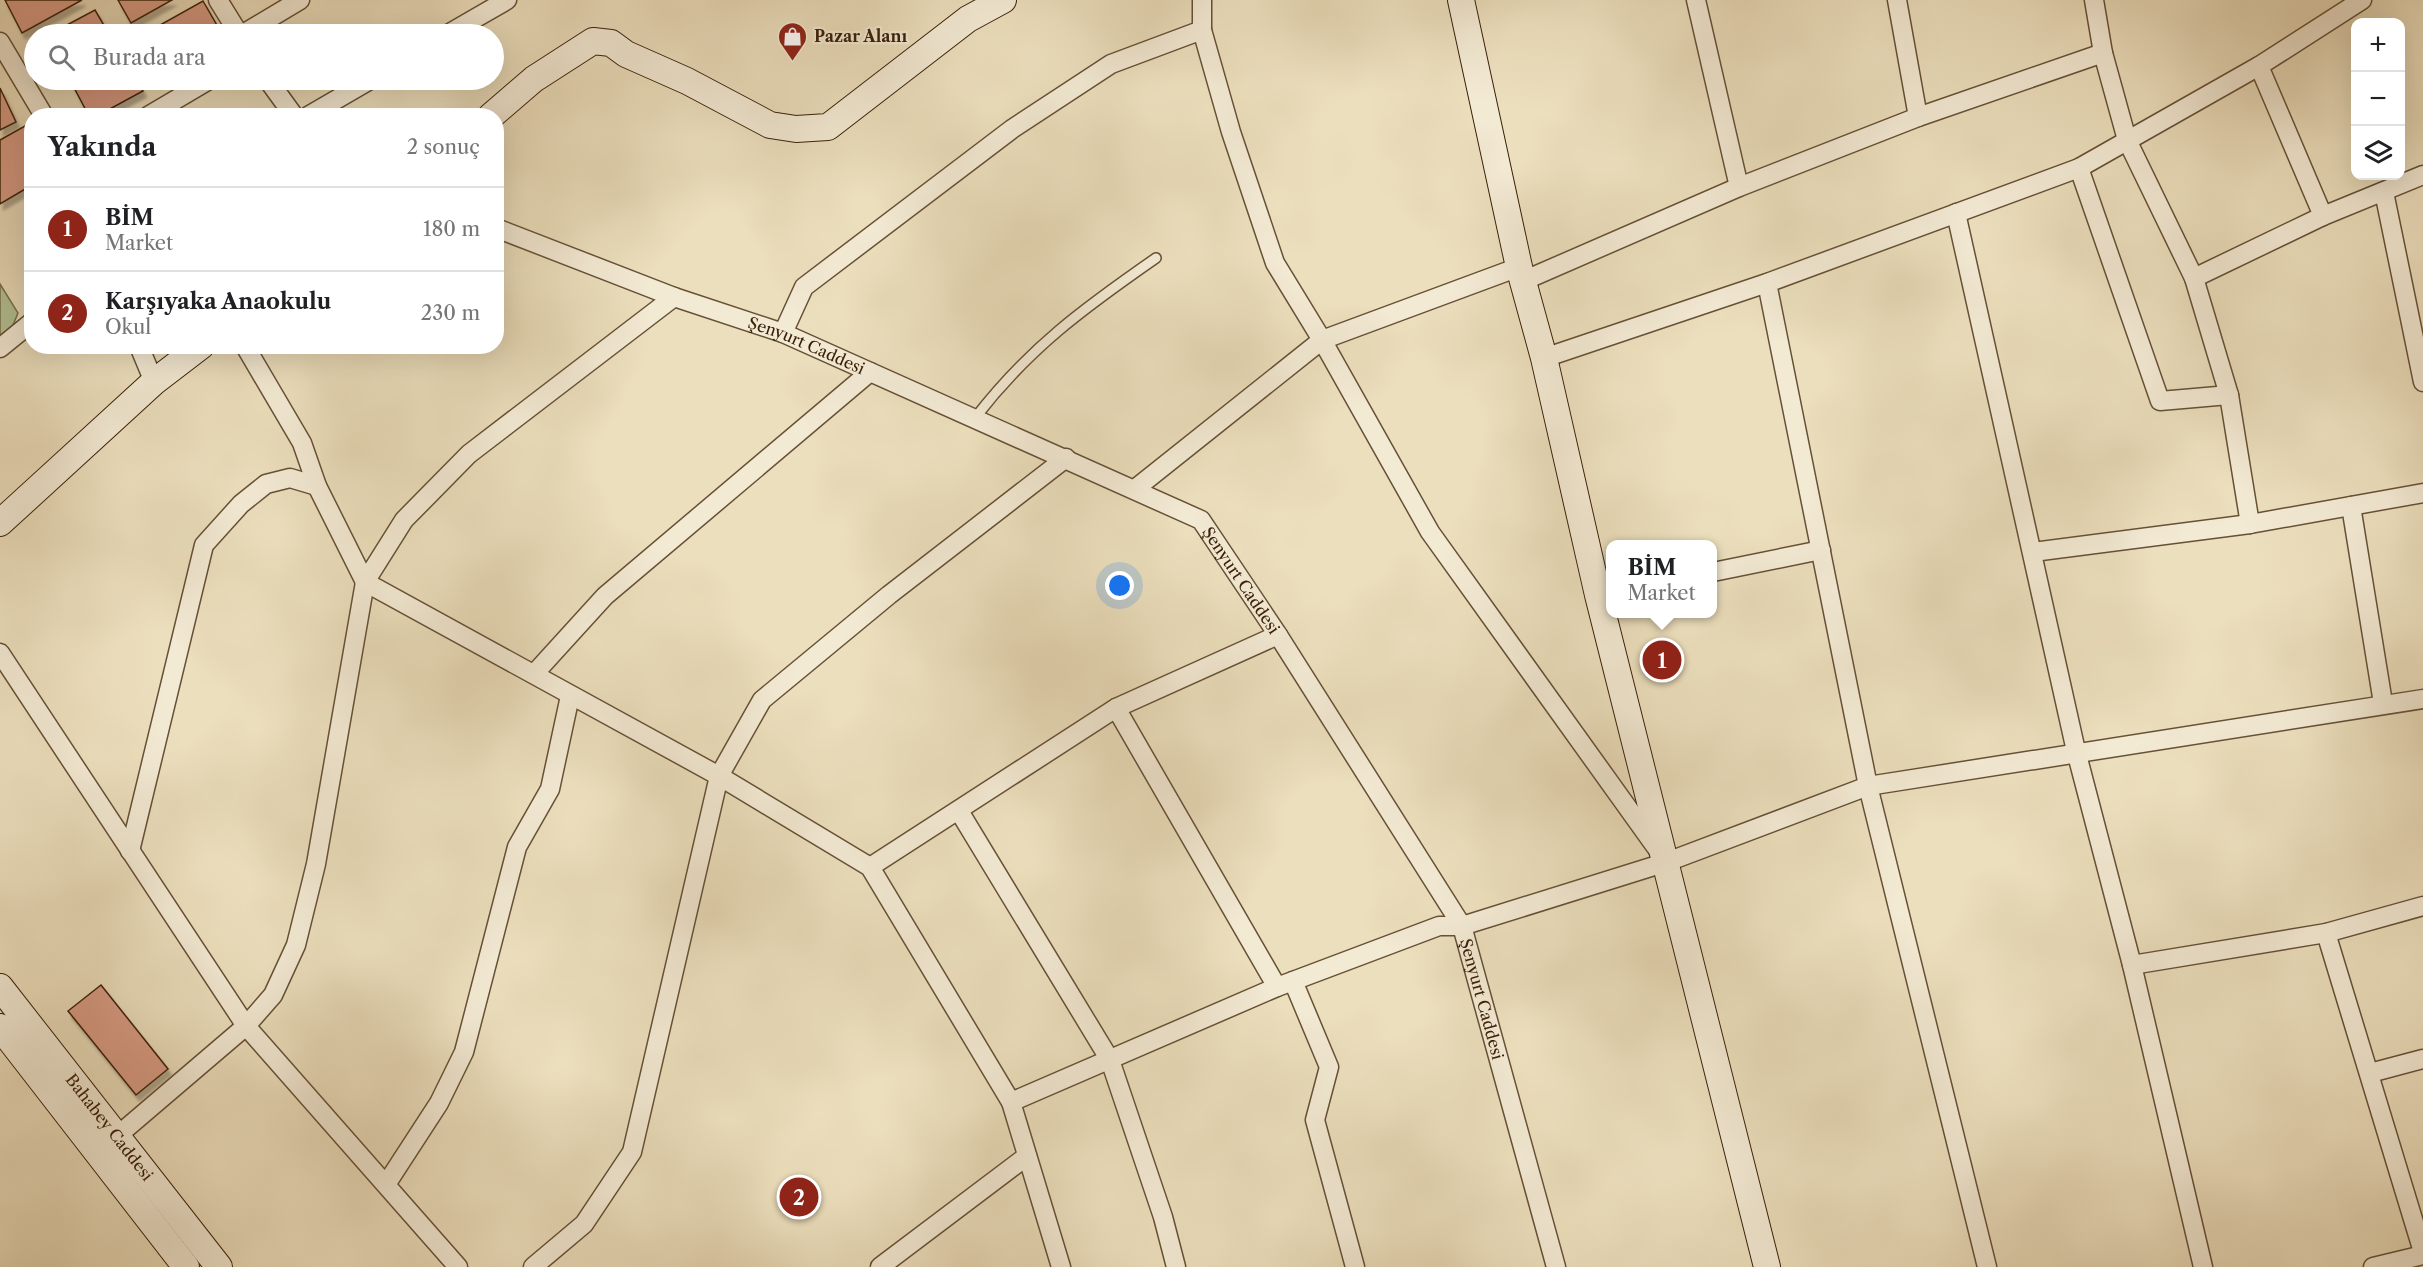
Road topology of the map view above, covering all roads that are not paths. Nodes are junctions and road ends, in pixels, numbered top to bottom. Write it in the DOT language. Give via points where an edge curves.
graph roads {
  1 [pos="218,0"];
  2 [pos="300,0"];
  3 [pos="507,0"];
  4 [pos="1003,0"];
  5 [pos="1202,0"];
  6 [pos="1461,0"];
  7 [pos="1696,0"];
  8 [pos="1897,0"];
  9 [pos="2094,0"];
  10 [pos="2362,0"];
  11 [pos="234,24"];
  12 [pos="258,24"];
  13 [pos="465,24"];
  14 [pos="1202,30"];
  15 [pos="0,42"];
  16 [pos="2103,53"];
  17 [pos="2259,66"];
  18 [pos="24,82"];
  19 [pos="29,90"];
  20 [pos="192,90"];
  21 [pos="275,90"];
  22 [pos="353,90"];
  23 [pos="39,108"];
  24 [pos="162,108"];
  25 [pos="288,108"];
  26 [pos="322,108"];
  27 [pos="500,108"];
  28 [pos="1918,117"];
  29 [pos="2127,140"];
  30 [pos="2079,168"];
  31 [pos="2423,175"];
  32 [pos="1739,187"];
  33 [pos="2384,192"];
  34 [pos="1956,213"];
  35 [pos="2323,216"];
  36 [pos="504,231"];
  37 [pos="1156,258"];
  38 [pos="1521,274"];
  39 [pos="2194,278"];
  40 [pos="1767,283"];
  41 [pos="674,297"];
  42 [pos="24,328"];
  43 [pos="783,333"];
  44 [pos="1322,340"];
  45 [pos="0,348"];
  46 [pos="142,354"];
  47 [pos="191,354"];
  48 [pos="250,354"];
  49 [pos="1544,358"];
  50 [pos="870,372"];
  51 [pos="154,382"];
  52 [pos="2423,382"];
  53 [pos="2229,395"];
  54 [pos="975,418"];
  55 [pos="1066,458"];
  56 [pos="317,486"];
  57 [pos="1135,489"];
  58 [pos="2423,493"];
  59 [pos="2351,506"];
  60 [pos="0,523"];
  61 [pos="2250,524"];
  62 [pos="1821,550"];
  63 [pos="2033,552"];
  64 [pos="1717,571"];
  65 [pos="364,582"];
  66 [pos="1604,594"];
  67 [pos="1610,618"];
  68 [pos="1278,635"];
  69 [pos="0,653"];
  70 [pos="534,674"];
  71 [pos="570,696"];
  72 [pos="2423,699"];
  73 [pos="2383,703"];
  74 [pos="1116,708"];
  75 [pos="2076,751"];
  76 [pos="719,776"];
  77 [pos="1868,786"];
  78 [pos="959,810"];
  79 [pos="130,851"];
  80 [pos="1667,862"];
  81 [pos="870,867"];
  82 [pos="2423,906"];
  83 [pos="1462,926"];
  84 [pos="2326,933"];
  85 [pos="2132,965"];
  86 [pos="1285,984"];
  87 [pos="0,987"];
  88 [pos="246,1026"];
  89 [pos="0,1027"];
  90 [pos="2423,1059"];
  91 [pos="1110,1060"];
  92 [pos="2370,1072"];
  93 [pos="1011,1102"];
  94 [pos="116,1137"];
  95 [pos="1027,1156"];
  96 [pos="387,1183"];
  97 [pos="2423,1253"];
  98 [pos="186,1267"];
  99 [pos="219,1267"];
  100 [pos="458,1267"];
  101 [pos="533,1267"];
  102 [pos="880,1267"];
  103 [pos="1061,1267"];
  104 [pos="1176,1267"];
  105 [pos="1355,1267"];
  106 [pos="1556,1267"];
  107 [pos="1767,1267"];
  108 [pos="1987,1267"];
  109 [pos="2203,1267"];
  110 [pos="2373,1267"];
  1 -- 11 [label="street"];
  2 -- 12 [label="street"];
  3 -- 13 [label="street"];
  4 -- 27 [label="street" via="968,19 828,127 796,129 770,125 611,43 593,41 534,79"];
  5 -- 14 [label="street"];
  6 -- 38 [label="street"];
  7 -- 32 [label="street"];
  8 -- 28 [label="street"];
  9 -- 16 [label="street"];
  10 -- 17 [label="street"];
  14 -- 43 [label="street" via="1111,64 1012,129 804,287"];
  14 -- 44 [label="street" via="1275,263"];
  15 -- 18 [label="street"];
  16 -- 28 [label="street"];
  16 -- 29 [label="street"];
  17 -- 29 [label="street"];
  17 -- 35 [label="street"];
  19 -- 23 [label="street"];
  20 -- 24 [label="street"];
  21 -- 25 [label="street"];
  22 -- 26 [label="street"];
  28 -- 32 [label="street"];
  29 -- 30 [label="street"];
  29 -- 39 [label="street"];
  30 -- 34 [label="street"];
  30 -- 53 [label="street" via="2160,401"];
  31 -- 33 [label="street"];
  32 -- 38 [label="street"];
  33 -- 35 [label="street"];
  33 -- 52 [label="street"];
  34 -- 40 [label="street"];
  34 -- 63 [label="street"];
  35 -- 39 [label="street"];
  36 -- 41 [label="street, Şenyurt Caddesi"];
  37 -- 54 [label="lane" via="1038,346"];
  38 -- 44 [label="street"];
  38 -- 49 [label="street"];
  39 -- 53 [label="street"];
  40 -- 49 [label="street"];
  40 -- 62 [label="street"];
  41 -- 43 [label="street, Şenyurt Caddesi"];
  41 -- 65 [label="street" via="469,454 404,520"];
  42 -- 45 [label="street"];
  43 -- 50 [label="street, Şenyurt Caddesi"];
  44 -- 57 [label="street"];
  44 -- 80 [label="street" via="1430,532"];
  46 -- 51 [label="street"];
  47 -- 51 [label="street"];
  48 -- 56 [label="street" via="302,443"];
  49 -- 66 [label="street"];
  50 -- 54 [label="street, Şenyurt Caddesi"];
  50 -- 70 [label="street" via="604,596"];
  51 -- 60 [label="street"];
  53 -- 61 [label="street"];
  54 -- 55 [label="street, Şenyurt Caddesi"];
  55 -- 57 [label="street, Şenyurt Caddesi"];
  55 -- 76 [label="street" via="889,595 762,700"];
  56 -- 65 [label="street"];
  56 -- 79 [label="street" via="290,478 266,484 241,504 204,545"];
  57 -- 68 [label="street, Şenyurt Caddesi" via="1201,520"];
  58 -- 59 [label="street"];
  59 -- 61 [label="street"];
  59 -- 73 [label="street"];
  61 -- 63 [label="street"];
  62 -- 64 [label="street"];
  62 -- 77 [label="street"];
  63 -- 75 [label="street"];
  65 -- 70 [label="street"];
  65 -- 88 [label="street" via="316,864 296,945 273,995"];
  67 -- 80 [label="street"];
  68 -- 74 [label="street"];
  68 -- 83 [label="street, Şenyurt Caddesi"];
  69 -- 79 [label="street"];
  70 -- 71 [label="street"];
  71 -- 76 [label="street"];
  71 -- 96 [label="street" via="550,789 518,848 464,1052 439,1103"];
  72 -- 73 [label="street"];
  73 -- 75 [label="street"];
  74 -- 78 [label="street"];
  74 -- 86 [label="street"];
  75 -- 77 [label="street"];
  75 -- 85 [label="street"];
  76 -- 81 [label="street"];
  76 -- 101 [label="street" via="632,1152 584,1224"];
  77 -- 80 [label="street"];
  77 -- 108 [label="street"];
  78 -- 81 [label="street"];
  78 -- 91 [label="street"];
  79 -- 88 [label="street"];
  80 -- 83 [label="street"];
  80 -- 107 [label="street"];
  81 -- 93 [label="street"];
  82 -- 84 [label="street"];
  83 -- 86 [label="street" via="1439,926"];
  83 -- 106 [label="street, Şenyurt Caddesi"];
  84 -- 85 [label="street"];
  84 -- 92 [label="street"];
  85 -- 109 [label="street"];
  86 -- 91 [label="street"];
  86 -- 105 [label="street" via="1329,1067 1315,1120"];
  87 -- 94 [label="street, Bahabey Caddesi"];
  88 -- 94 [label="street"];
  88 -- 96 [label="street"];
  89 -- 98 [label="street, Bahabey Caddesi"];
  90 -- 92 [label="street"];
  91 -- 93 [label="street"];
  91 -- 104 [label="street"];
  92 -- 97 [label="street"];
  93 -- 95 [label="street"];
  94 -- 99 [label="street, Bahabey Caddesi"];
  95 -- 102 [label="street"];
  95 -- 103 [label="street"];
  96 -- 100 [label="street"];
  97 -- 110 [label="street"];
}
